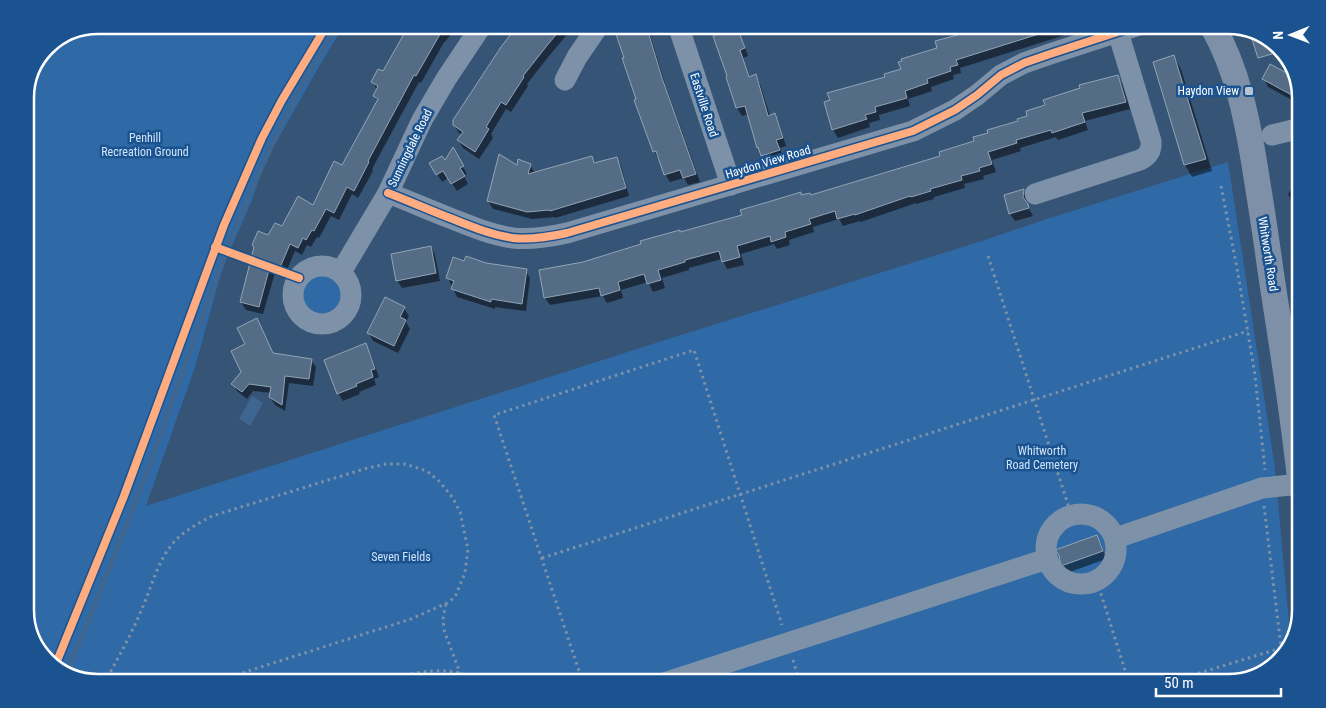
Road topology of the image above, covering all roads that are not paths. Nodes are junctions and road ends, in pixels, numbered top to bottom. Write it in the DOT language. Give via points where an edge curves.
graph roads {
  1 [pos="476,34"];
  2 [pos="592,34"];
  3 [pos="681,34"];
  4 [pos="1112,34"];
  5 [pos="1119,34"];
  6 [pos="1217,34"];
  7 [pos="565,80"];
  8 [pos="1292,130"];
  9 [pos="1272,135"];
  10 [pos="731,185"];
  11 [pos="388,193"];
  12 [pos="1035,194"];
  13 [pos="341,272"];
  14 [pos="1292,405"];
  15 [pos="1292,485"];
  16 [pos="1116,538"];
  17 [pos="1047,559"];
  18 [pos="692,674"];
  1 -- 11 [label="street, Sunningdale Road" via="422,120"];
  2 -- 7 [label="street"];
  3 -- 10 [label="street, Eastville Road"];
  4 -- 10 [label="street, Haydon View Road" via="1024,63 955,110 913,131"];
  5 -- 12 [label="street" via="1151,141 1149,154 1140,160"];
  6 -- 14 [label="main road, Whitworth Road" via="1244,108"];
  8 -- 9 [label="street"];
  10 -- 11 [label="street, Haydon View Road" via="567,233 531,238 513,238 479,229"];
  11 -- 13 [label="street, Sunningdale Road"];
  15 -- 16 [label="street" via="1265,488"];
  16 -- 17 [label="street" via="1103,520 1093,515 1072,514 1053,527 1048,537"];
  16 -- 17 [label="street" via="1117,550 1110,571 1092,583 1080,584 1060,577"];
  17 -- 18 [label="street"];
}
